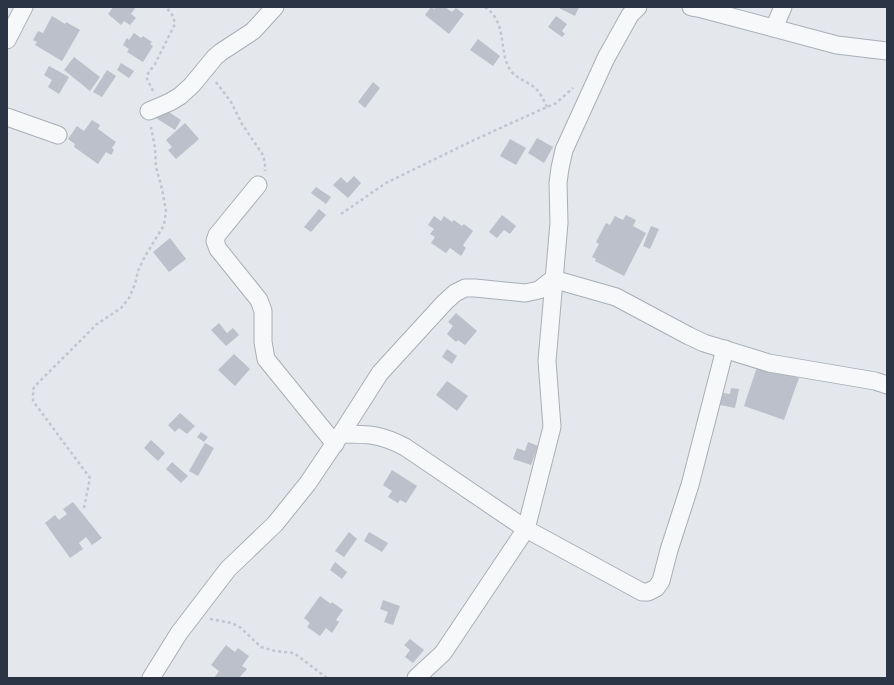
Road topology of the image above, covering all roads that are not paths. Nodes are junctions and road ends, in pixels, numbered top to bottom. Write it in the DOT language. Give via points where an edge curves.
graph roads {
  1 [pos="24,7"];
  2 [pos="275,7"];
  3 [pos="638,7"];
  4 [pos="783,7"];
  5 [pos="698,8"];
  6 [pos="774,28"];
  7 [pos="7,40"];
  8 [pos="887,51"];
  9 [pos="149,111"];
  10 [pos="7,117"];
  11 [pos="58,135"];
  12 [pos="258,185"];
  13 [pos="553,279"];
  14 [pos="725,349"];
  15 [pos="887,385"];
  16 [pos="338,439"];
  17 [pos="526,529"];
  18 [pos="151,678"];
  19 [pos="416,678"];
  1 -- 7 [label="street"];
  2 -- 9 [label="street" via="253,31 221,52 180,96"];
  3 -- 13 [label="street" via="630,14 606,58 564,150 558,183 559,223"];
  4 -- 6 [label="street"];
  5 -- 6 [label="street"];
  6 -- 8 [label="street" via="837,45"];
  10 -- 11 [label="street"];
  12 -- 16 [label="street" via="217,235 215,241 218,249 259,300 263,311 266,359"];
  13 -- 14 [label="street" via="616,297 689,336"];
  13 -- 16 [label="street" via="539,290 525,293 475,288 465,288 456,293 380,373"];
  13 -- 17 [label="street" via="547,361 552,427"];
  14 -- 15 [label="street" via="768,363"];
  14 -- 17 [label="street" via="690,485 661,581 656,588 642,592"];
  16 -- 17 [label="street" via="369,434 387,438 405,447"];
  16 -- 18 [label="street" via="289,508 228,569 192,615"];
  17 -- 19 [label="street" via="443,653"];
}
